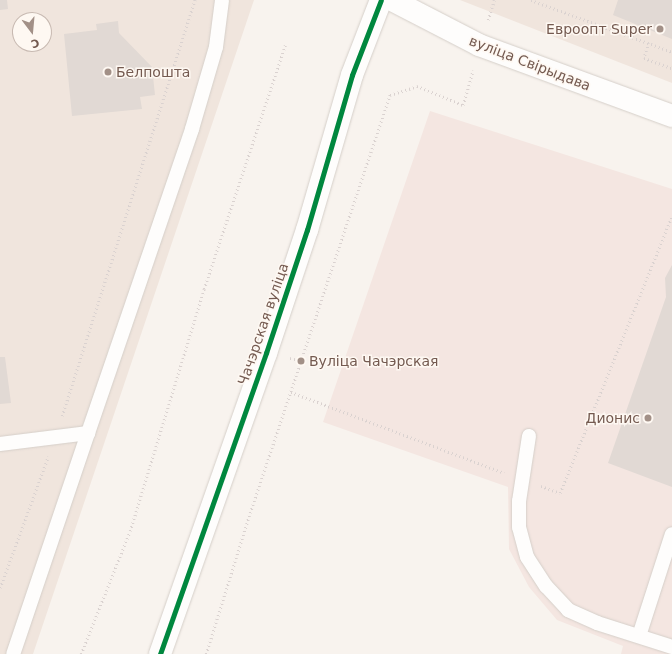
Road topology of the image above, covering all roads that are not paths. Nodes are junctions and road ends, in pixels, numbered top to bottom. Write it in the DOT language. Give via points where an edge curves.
graph roads {
  1 [pos="222,0"];
  2 [pos="381,0"];
  3 [pos="392,0"];
  4 [pos="672,116"];
  5 [pos="88,433"];
  6 [pos="529,436"];
  7 [pos="0,444"];
  8 [pos="672,534"];
  9 [pos="639,636"];
  10 [pos="672,647"];
  11 [pos="13,654"];
  12 [pos="160,654"];
  1 -- 5 [label="lane" via="216,47 192,129"];
  2 -- 12 [label="street, Чачэрская вуліца" via="352,75 307,230 266,353"];
  3 -- 4 [label="street, вуліца Свірыдава" via="479,45"];
  5 -- 7 [label="lane"];
  5 -- 11 [label="lane"];
  6 -- 9 [label="lane" via="519,501 519,527 527,557 546,586 568,610"];
  8 -- 9 [label="lane"];
  9 -- 10 [label="lane"];
}
